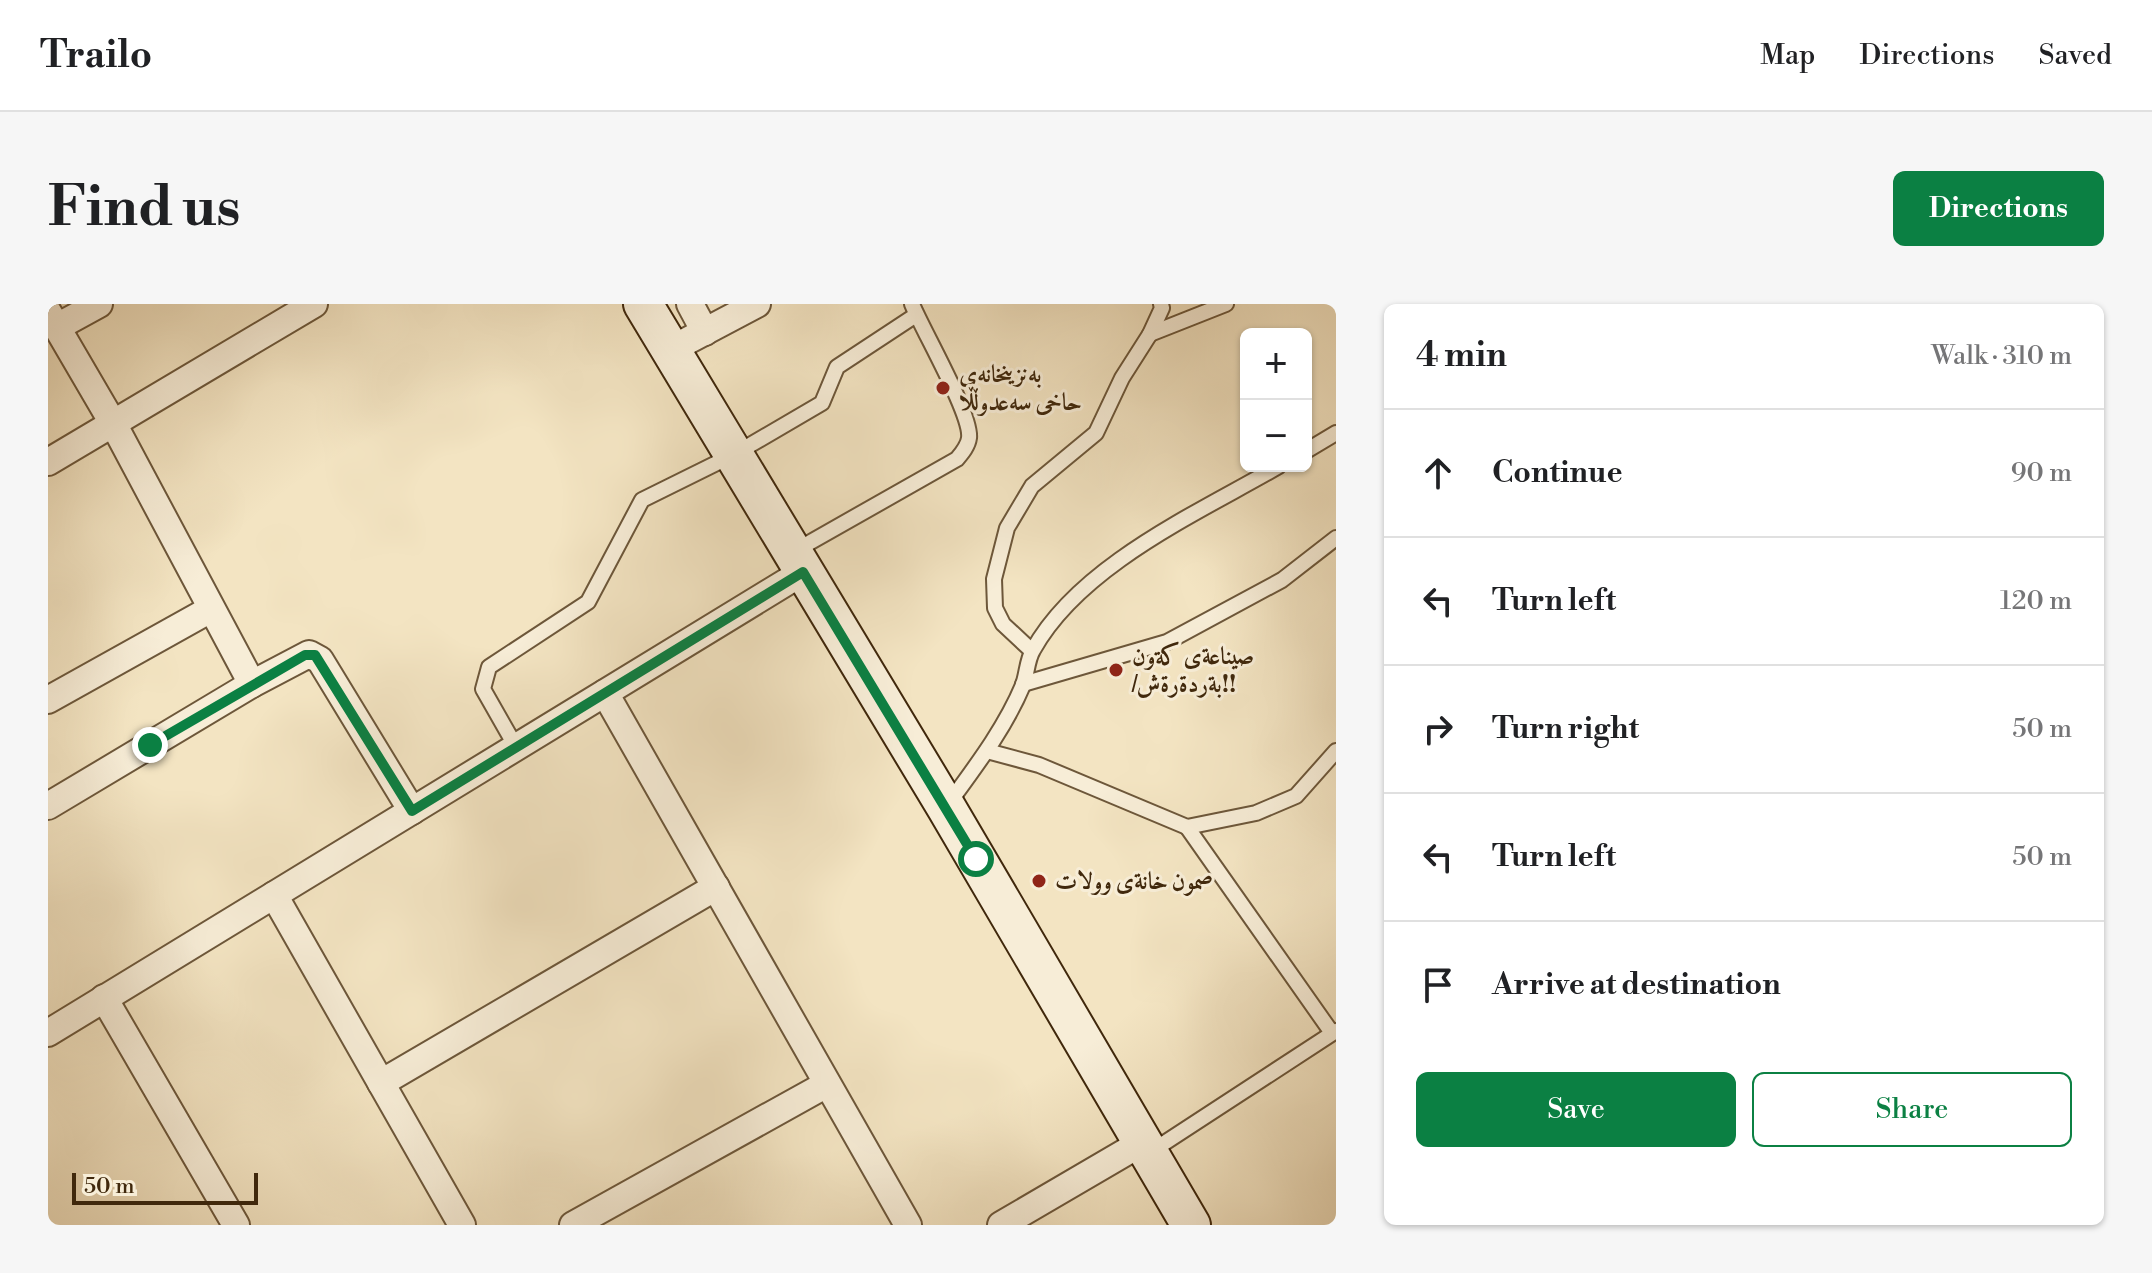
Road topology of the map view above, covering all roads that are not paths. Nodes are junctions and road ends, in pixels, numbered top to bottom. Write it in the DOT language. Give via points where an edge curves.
graph roads {
  1 [pos="99,304"];
  2 [pos="314,304"];
  3 [pos="643,304"];
  4 [pos="690,304"];
  5 [pos="757,304"];
  6 [pos="1161,304"];
  7 [pos="1226,304"];
  8 [pos="914,310"];
  9 [pos="53,319"];
  10 [pos="705,332"];
  11 [pos="1150,334"];
  12 [pos="670,350"];
  13 [pos="114,425"];
  14 [pos="1336,433"];
  15 [pos="1312,447"];
  16 [pos="733,455"];
  17 [pos="48,462"];
  18 [pos="1269,472"];
  19 [pos="1336,538"];
  20 [pos="797,562"];
  21 [pos="211,609"];
  22 [pos="1032,651"];
  23 [pos="252,684"];
  24 [pos="1023,684"];
  25 [pos="605,693"];
  26 [pos="48,700"];
  27 [pos="516,747"];
  28 [pos="987,751"];
  29 [pos="1336,751"];
  30 [pos="48,806"];
  31 [pos="946,807"];
  32 [pos="412,811"];
  33 [pos="1187,827"];
  34 [pos="716,887"];
  35 [pos="274,895"];
  36 [pos="104,998"];
  37 [pos="1334,1032"];
  38 [pos="48,1033"];
  39 [pos="381,1083"];
  40 [pos="827,1084"];
  41 [pos="1146,1148"];
  42 [pos="236,1225"];
  43 [pos="462,1225"];
  44 [pos="573,1225"];
  45 [pos="908,1225"];
  46 [pos="1001,1225"];
  47 [pos="1191,1225"];
  1 -- 9 [label="street"];
  2 -- 13 [label="street"];
  3 -- 12 [label="main road"];
  4 -- 10 [label="street"];
  5 -- 10 [label="street"];
  6 -- 11 [label="lane"];
  7 -- 11 [label="lane"];
  8 -- 16 [label="lane" via="837,367 822,403"];
  8 -- 20 [label="lane" via="965,415 970,437 965,449"];
  9 -- 13 [label="street"];
  10 -- 12 [label="street"];
  11 -- 22 [label="lane" via="1096,433 1032,486 1007,528 994,579 995,608 1003,624"];
  12 -- 16 [label="main road"];
  13 -- 17 [label="street"];
  13 -- 21 [label="street"];
  14 -- 15 [label="lane"];
  16 -- 20 [label="main road"];
  16 -- 27 [label="lane" via="642,500 588,602 489,667 483,689"];
  18 -- 22 [label="lane" via="1090,581"];
  19 -- 24 [label="lane" via="1282,580 1167,642"];
  20 -- 25 [label="street"];
  20 -- 31 [label="main road"];
  21 -- 23 [label="street"];
  21 -- 26 [label="street"];
  22 -- 24 [label="lane"];
  23 -- 30 [label="street"];
  23 -- 32 [label="street" via="305,655 315,655"];
  24 -- 28 [label="lane"];
  25 -- 27 [label="street"];
  25 -- 34 [label="street"];
  27 -- 32 [label="street"];
  28 -- 31 [label="lane"];
  28 -- 33 [label="lane" via="1039,765"];
  29 -- 33 [label="lane" via="1296,796 1256,813"];
  31 -- 41 [label="main road"];
  32 -- 35 [label="street"];
  33 -- 37 [label="lane"];
  34 -- 39 [label="street"];
  34 -- 40 [label="street"];
  35 -- 36 [label="street"];
  35 -- 39 [label="street"];
  36 -- 38 [label="street"];
  36 -- 42 [label="street"];
  37 -- 41 [label="lane"];
  39 -- 43 [label="street"];
  40 -- 44 [label="street"];
  40 -- 45 [label="street"];
  41 -- 46 [label="street"];
  41 -- 47 [label="main road"];
}
